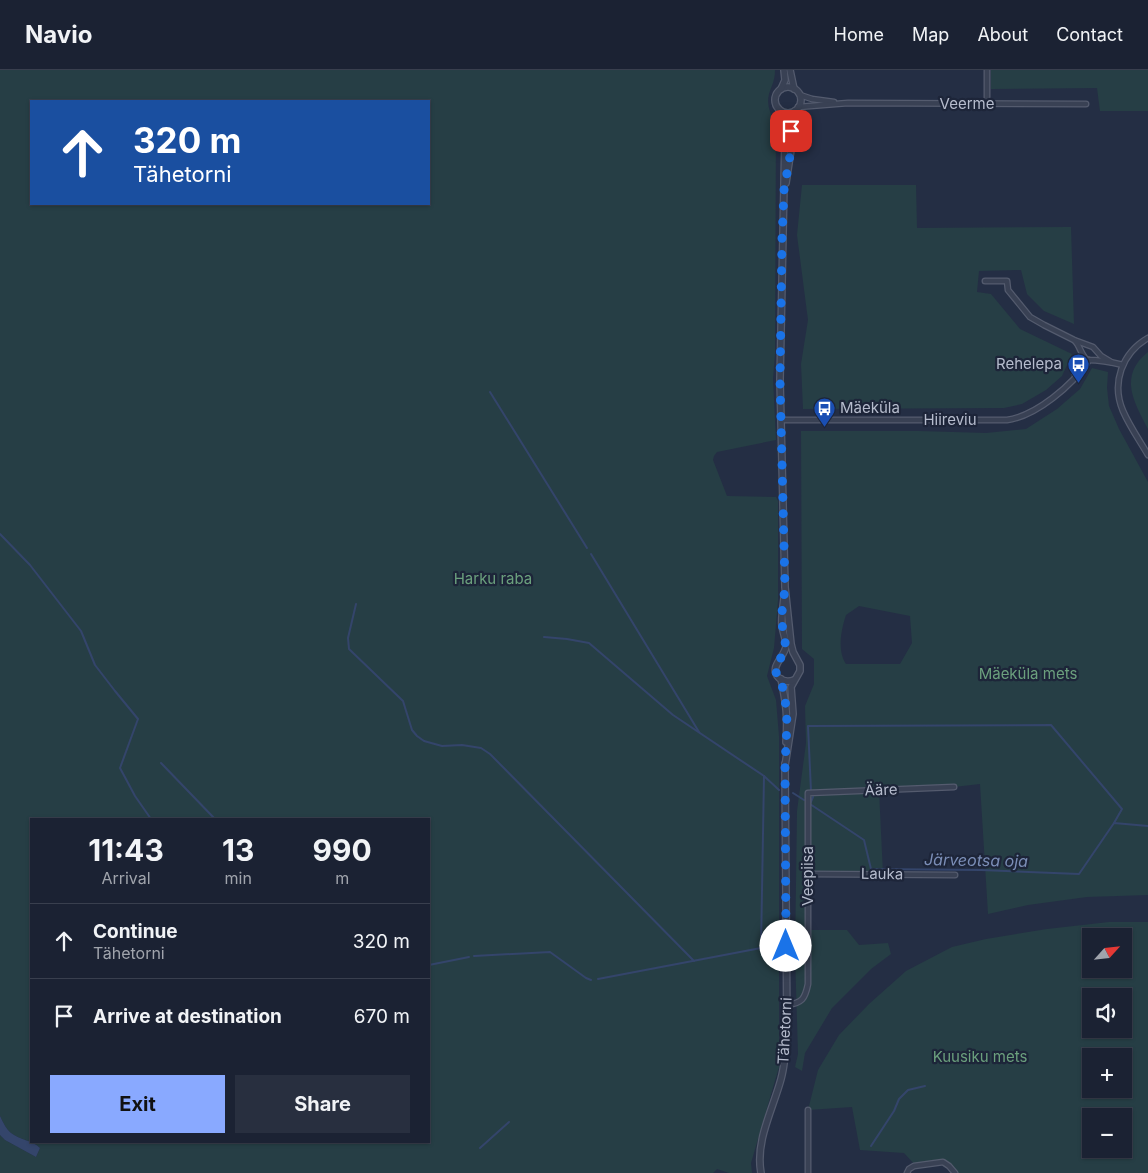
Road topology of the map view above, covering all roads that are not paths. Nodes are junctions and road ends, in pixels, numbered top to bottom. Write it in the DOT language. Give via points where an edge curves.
graph roads {
  1 [pos="784,70"];
  2 [pos="790,70"];
  3 [pos="987,70"];
  4 [pos="781,90"];
  5 [pos="794,90"];
  6 [pos="800,96"];
  7 [pos="848,103"];
  8 [pos="987,104"];
  9 [pos="1086,104"];
  10 [pos="779,109"];
  11 [pos="796,109"];
  12 [pos="784,190"];
  13 [pos="985,281"];
  14 [pos="1148,338"];
  15 [pos="1074,340"];
  16 [pos="1090,346"];
  17 [pos="1095,350"];
  18 [pos="1083,354"];
  19 [pos="1091,360"];
  20 [pos="1111,362"];
  21 [pos="1122,365"];
  22 [pos="1074,378"];
  23 [pos="781,420"];
  24 [pos="1148,456"];
  25 [pos="785,587"];
  26 [pos="781,658"];
  27 [pos="797,660"];
  28 [pos="781,679"];
  29 [pos="794,680"];
  30 [pos="785,766"];
  31 [pos="954,787"];
  32 [pos="808,793"];
  33 [pos="808,874"];
  34 [pos="956,876"];
  35 [pos="786,1005"];
  36 [pos="808,1110"];
  37 [pos="908,1171"];
  38 [pos="761,1173"];
  39 [pos="808,1173"];
  40 [pos="955,1173"];
  1 -- 4 [label="street"];
  2 -- 5 [label="street"];
  3 -- 8 [label="street"];
  4 -- 5 [label="street"];
  4 -- 10 [label="street" via="775,99"];
  5 -- 6 [label="street"];
  6 -- 7 [label="street, Veerme"];
  6 -- 11 [label="street"];
  7 -- 8 [label="street, Veerme"];
  7 -- 11 [label="street, Veerme"];
  8 -- 9 [label="street, Veerme"];
  10 -- 11 [label="street" via="787,113"];
  10 -- 12 [label="street" via="785,136"];
  11 -- 12 [label="street" via="790,118 791,150"];
  12 -- 23 [label="street"];
  13 -- 15 [label="street" via="1007,281 1008,290 1030,317"];
  14 -- 21 [label="street" via="1135,347"];
  15 -- 16 [label="street"];
  15 -- 18 [label="street"];
  16 -- 17 [label="street"];
  16 -- 18 [label="street"];
  17 -- 19 [label="street" via="1096,356"];
  17 -- 20 [label="street"];
  18 -- 19 [label="street" via="1085,359"];
  18 -- 22 [label="street, Hiireviu"];
  19 -- 20 [label="street"];
  19 -- 22 [label="street, Hiireviu"];
  20 -- 21 [label="street"];
  21 -- 24 [label="street" via="1118,387 1122,411"];
  22 -- 23 [label="street, Hiireviu" via="1047,402 1022,417 1007,420"];
  23 -- 25 [label="street"];
  25 -- 26 [label="street" via="782,617 786,646"];
  25 -- 27 [label="street" via="791,644"];
  26 -- 27 [label="street" via="789,656"];
  26 -- 28 [label="street" via="775,670"];
  27 -- 29 [label="street" via="800,671"];
  28 -- 29 [label="street"];
  28 -- 30 [label="street, Tähetorni" via="787,718"];
  29 -- 30 [label="street, Tähetorni" via="790,690 793,724"];
  30 -- 35 [label="street, Tähetorni"];
  31 -- 32 [label="street, Ääre"];
  32 -- 33 [label="street, Veepiisa"];
  33 -- 34 [label="street, Lauka"];
  33 -- 35 [label="street, Veepiisa" via="808,984 806,995 799,1003"];
  35 -- 38 [label="street, Tähetorni" via="784,1066 762,1143"];
  36 -- 39 [label="street"];
  37 -- 40 [label="street" via="914,1166 943,1162"];
}
